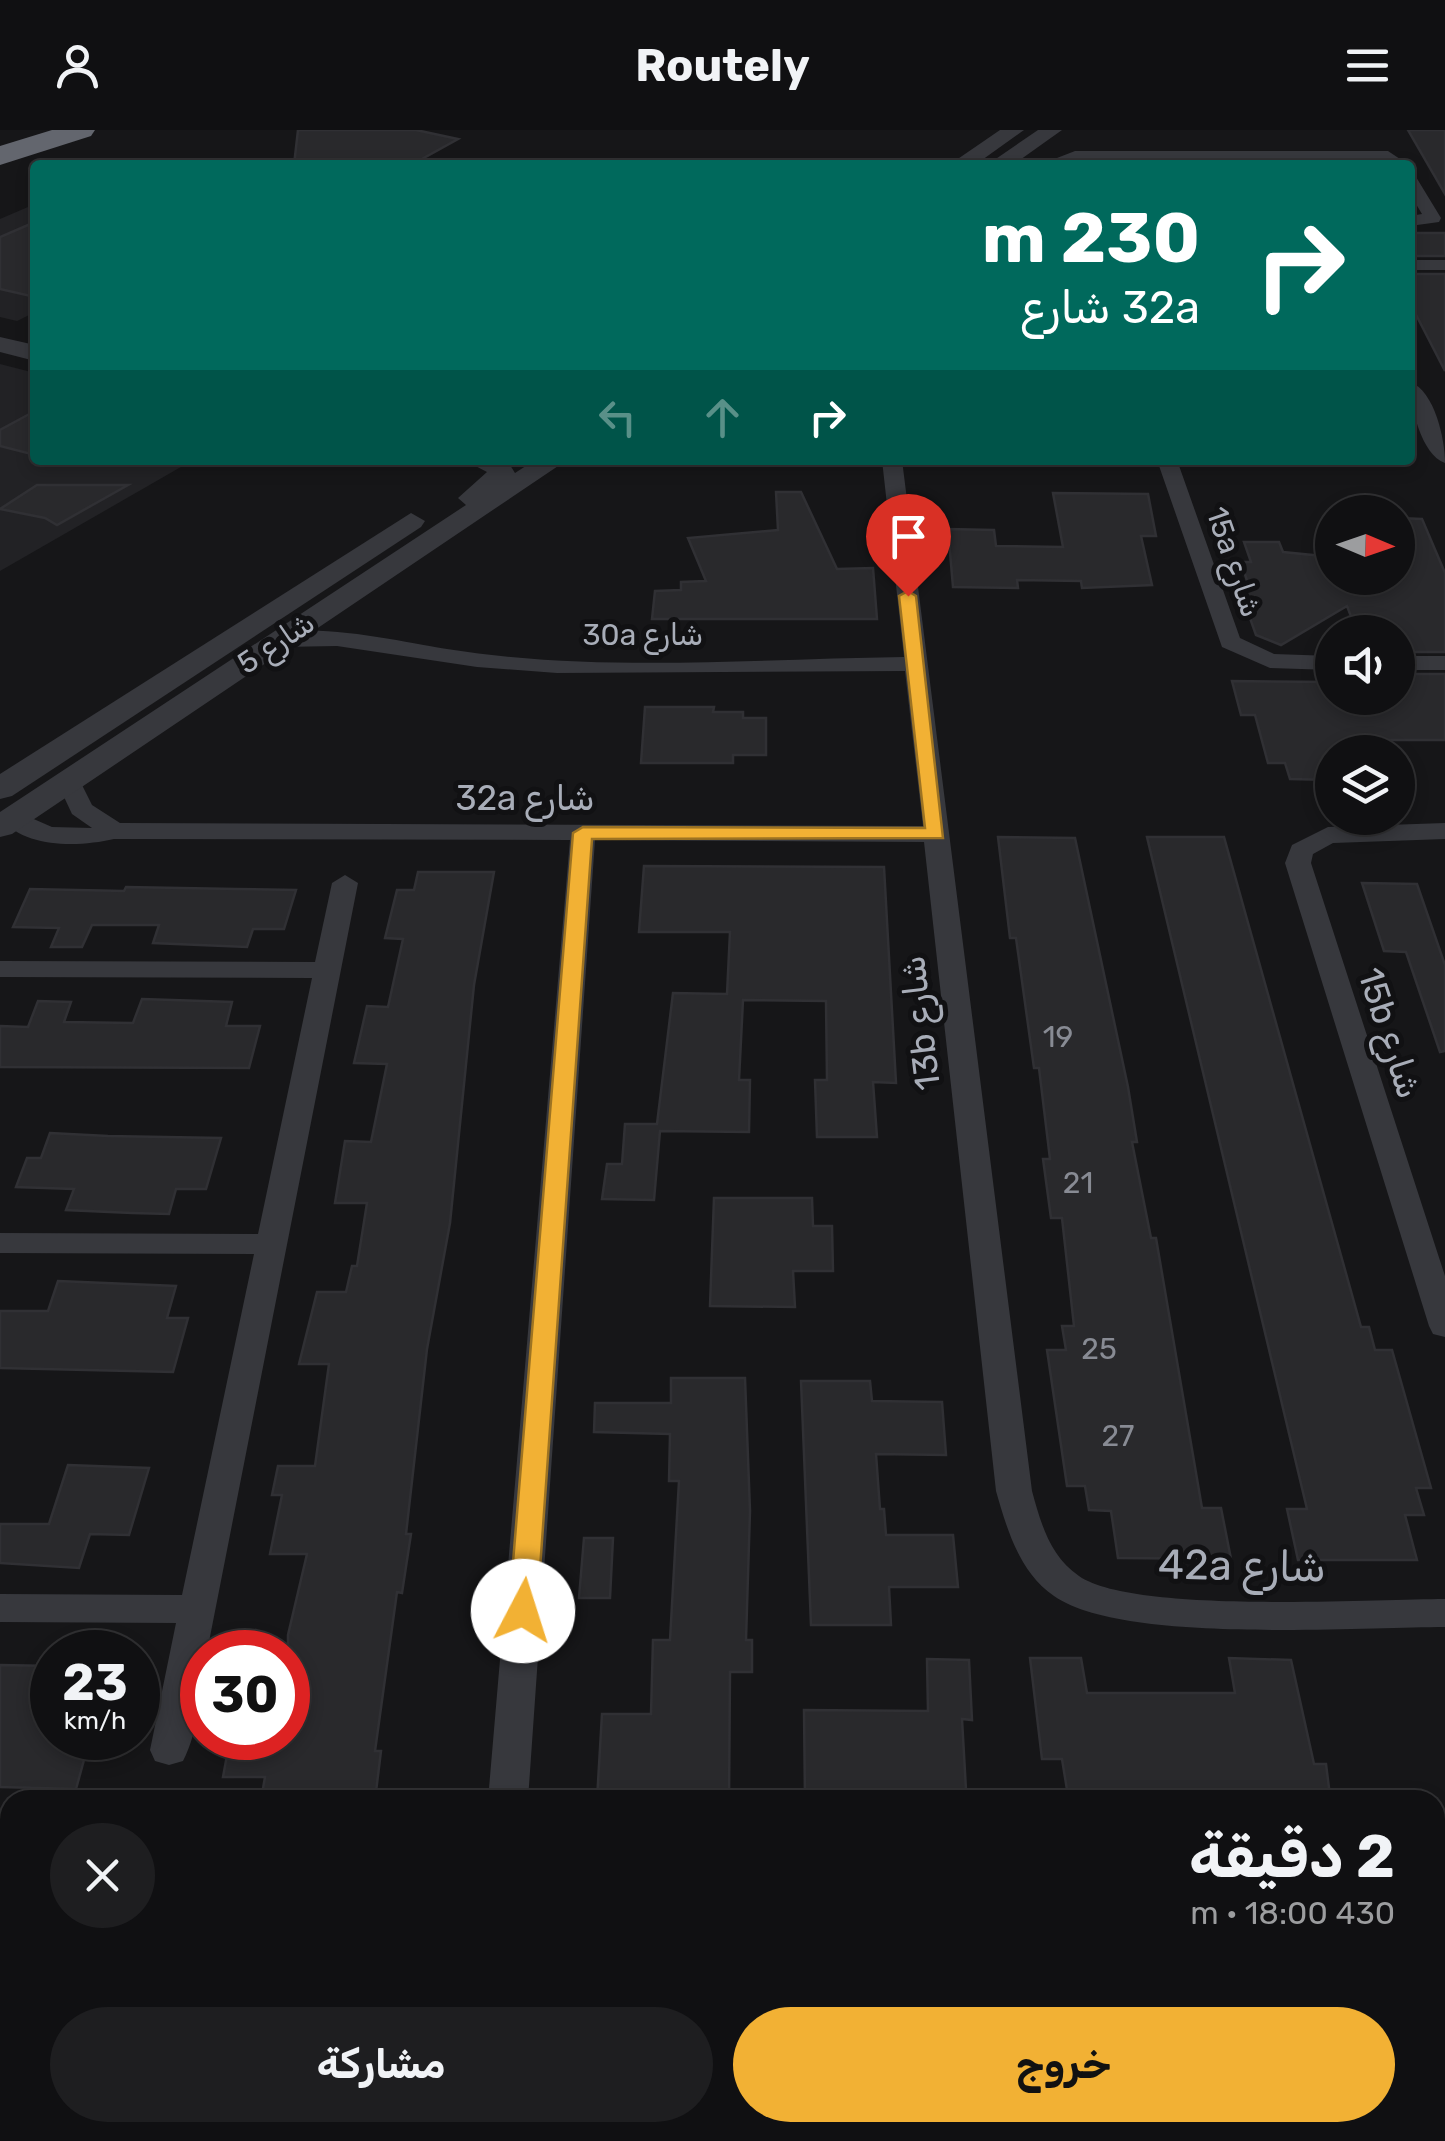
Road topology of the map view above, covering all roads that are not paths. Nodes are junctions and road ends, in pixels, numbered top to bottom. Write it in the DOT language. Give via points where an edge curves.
graph roads {
  1 [pos="82,130"];
  2 [pos="1014,130"];
  3 [pos="1052,130"];
  4 [pos="1392,155"];
  5 [pos="0,156"];
  6 [pos="968,160"];
  7 [pos="1009,160"];
  8 [pos="1063,160"];
  9 [pos="1415,190"];
  10 [pos="1431,220"];
  11 [pos="1415,221"];
  12 [pos="1445,235"];
  13 [pos="1415,265"];
  14 [pos="1445,265"];
  15 [pos="0,344"];
  16 [pos="30,352"];
  17 [pos="1415,398"];
  18 [pos="1445,457"];
  19 [pos="486,465"];
  20 [pos="495,465"];
  21 [pos="544,465"];
  22 [pos="893,465"];
  23 [pos="1170,465"];
  24 [pos="376,577"];
  25 [pos="342,599"];
  26 [pos="280,640"];
  27 [pos="373,641"];
  28 [pos="1315,662"];
  29 [pos="1415,663"];
  30 [pos="1445,663"];
  31 [pos="916,664"];
  32 [pos="69,782"];
  33 [pos="4,811"];
  34 [pos="114,831"];
  35 [pos="1445,831"];
  36 [pos="583,833"];
  37 [pos="936,834"];
  38 [pos="346,883"];
  39 [pos="0,968"];
  40 [pos="328,970"];
  41 [pos="0,1243"];
  42 [pos="271,1244"];
  43 [pos="1445,1326"];
  44 [pos="1045,1572"];
  45 [pos="0,1608"];
  46 [pos="197,1610"];
  47 [pos="1445,1613"];
  48 [pos="169,1750"];
  49 [pos="509,1790"];
  1 -- 5 [label="highway"];
  2 -- 6 [label="street"];
  3 -- 7 [label="street"];
  4 -- 8 [label="street"];
  9 -- 10 [label="street"];
  10 -- 11 [label="street"];
  10 -- 12 [label="street"];
  13 -- 14 [label="street"];
  15 -- 16 [label="street"];
  17 -- 18 [label="street"];
  19 -- 33 [label="street, شارع 5" via="455,476 180,670 168,692 24,790"];
  20 -- 24 [label="street" via="499,478 379,561"];
  21 -- 24 [label="street, شارع 5"];
  22 -- 31 [label="street, 13b شارع"];
  23 -- 28 [label="street, 15a شارع" via="1230,642 1270,661"];
  24 -- 25 [label="street, شارع 5"];
  25 -- 26 [label="street, شارع 5"];
  25 -- 27 [label="street" via="349,623"];
  26 -- 27 [label="street, 30a شارع"];
  26 -- 32 [label="street, شارع 5"];
  27 -- 31 [label="street, 30a شارع" via="518,664"];
  29 -- 30 [label="street"];
  31 -- 37 [label="street, 13b شارع"];
  32 -- 33 [label="street, شارع 5"];
  32 -- 34 [label="street" via="81,809"];
  33 -- 34 [label="street, 32a شارع" via="43,834"];
  34 -- 36 [label="street, 32a شارع"];
  35 -- 43 [label="street, 15b شارع" via="1328,834 1300,850 1300,876"];
  36 -- 37 [label="street, 32a شارع"];
  36 -- 49 [label="street"];
  37 -- 44 [label="street, 13b شارع" via="1014,1491 1029,1546"];
  38 -- 40 [label="street"];
  39 -- 40 [label="street"];
  40 -- 42 [label="street"];
  41 -- 42 [label="street"];
  42 -- 46 [label="street"];
  44 -- 47 [label="street, 42a شارع" via="1092,1598 1137,1610"];
  45 -- 46 [label="street"];
  46 -- 48 [label="street"];
}
